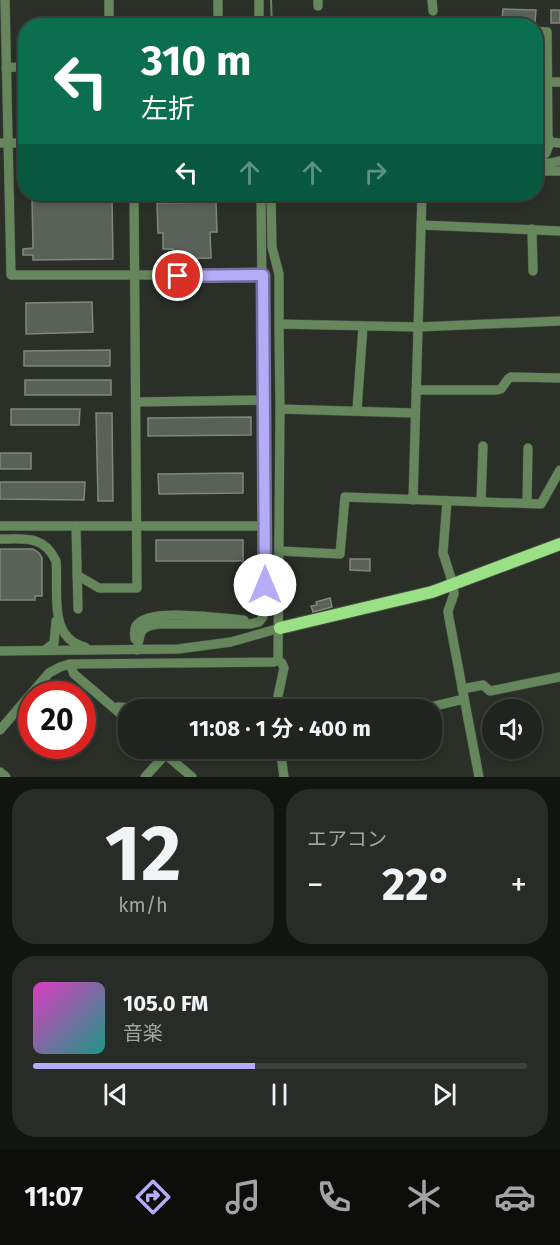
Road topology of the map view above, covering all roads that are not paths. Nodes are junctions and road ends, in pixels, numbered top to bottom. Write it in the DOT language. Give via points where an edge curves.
graph roads {
  1 [pos="5,0"];
  2 [pos="109,0"];
  3 [pos="218,0"];
  4 [pos="259,0"];
  5 [pos="432,0"];
  6 [pos="433,11"];
  7 [pos="109,18"];
  8 [pos="218,18"];
  9 [pos="259,18"];
  10 [pos="543,32"];
  11 [pos="18,67"];
  12 [pos="6,68"];
  13 [pos="543,82"];
  14 [pos="547,82"];
  15 [pos="560,82"];
  16 [pos="4,143"];
  17 [pos="555,143"];
  18 [pos="543,156"];
  19 [pos="560,161"];
  20 [pos="543,162"];
  21 [pos="543,171"];
  22 [pos="560,171"];
  23 [pos="134,201"];
  24 [pos="261,201"];
  25 [pos="272,201"];
  26 [pos="422,201"];
  27 [pos="421,225"];
  28 [pos="532,229"];
  29 [pos="560,231"];
  30 [pos="533,271"];
  31 [pos="263,275"];
  32 [pos="135,276"];
  33 [pos="560,321"];
  34 [pos="279,324"];
  35 [pos="363,326"];
  36 [pos="418,327"];
  37 [pos="560,378"];
  38 [pos="416,390"];
  39 [pos="264,400"];
  40 [pos="136,402"];
  41 [pos="280,409"];
  42 [pos="357,410"];
  43 [pos="414,413"];
  44 [pos="483,446"];
  45 [pos="528,448"];
  46 [pos="560,470"];
  47 [pos="413,500"];
  48 [pos="447,501"];
  49 [pos="481,502"];
  50 [pos="527,503"];
  51 [pos="0,526"];
  52 [pos="76,526"];
  53 [pos="136,526"];
  54 [pos="264,526"];
  55 [pos="0,539"];
  56 [pos="560,544"];
  57 [pos="280,551"];
  58 [pos="77,575"];
  59 [pos="453,584"];
  60 [pos="57,609"];
  61 [pos="78,609"];
  62 [pos="280,623"];
  63 [pos="44,650"];
  64 [pos="126,650"];
  65 [pos="137,650"];
  66 [pos="0,651"];
  67 [pos="278,660"];
  68 [pos="70,664"];
  69 [pos="560,677"];
  70 [pos="463,694"];
  71 [pos="277,699"];
  72 [pos="442,701"];
  73 [pos="118,706"];
  74 [pos="115,708"];
  75 [pos="118,711"];
  76 [pos="0,730"];
  77 [pos="157,759"];
  78 [pos="170,759"];
  79 [pos="282,759"];
  80 [pos="0,772"];
  81 [pos="6,777"];
  82 [pos="145,777"];
  83 [pos="192,777"];
  84 [pos="284,777"];
  85 [pos="479,777"];
  1 -- 12 [label="street"];
  2 -- 7 [label="street"];
  3 -- 8 [label="street"];
  4 -- 9 [label="street"];
  5 -- 6 [label="street"];
  10 -- 14 [label="street" via="547,32"];
  11 -- 12 [label="street"];
  12 -- 16 [label="street"];
  13 -- 14 [label="street"];
  14 -- 15 [label="street"];
  14 -- 17 [label="street" via="548,136"];
  16 -- 32 [label="street" via="11,275"];
  17 -- 18 [label="street"];
  19 -- 20 [label="street"];
  21 -- 22 [label="street"];
  23 -- 32 [label="street"];
  24 -- 31 [label="street"];
  25 -- 34 [label="street"];
  26 -- 27 [label="street"];
  27 -- 28 [label="street"];
  27 -- 36 [label="street"];
  28 -- 29 [label="street"];
  28 -- 30 [label="street"];
  31 -- 32 [label="street"];
  31 -- 39 [label="street"];
  32 -- 40 [label="street"];
  33 -- 36 [label="street"];
  34 -- 35 [label="street"];
  34 -- 41 [label="street"];
  35 -- 36 [label="street"];
  35 -- 42 [label="street"];
  36 -- 38 [label="street"];
  37 -- 38 [label="street" via="511,377 497,390"];
  38 -- 43 [label="street"];
  39 -- 40 [label="street"];
  39 -- 54 [label="street"];
  40 -- 53 [label="street"];
  41 -- 42 [label="street"];
  41 -- 57 [label="street"];
  42 -- 43 [label="street"];
  43 -- 47 [label="street"];
  44 -- 49 [label="street"];
  45 -- 50 [label="street"];
  46 -- 50 [label="street" via="541,504"];
  47 -- 48 [label="street"];
  47 -- 57 [label="street" via="345,497 340,554"];
  48 -- 49 [label="street"];
  48 -- 59 [label="street" via="443,553"];
  49 -- 50 [label="street"];
  51 -- 52 [label="street"];
  52 -- 53 [label="street"];
  52 -- 58 [label="street"];
  53 -- 54 [label="street"];
  53 -- 58 [label="street" via="137,588 99,588"];
  54 -- 65 [label="street" via="264,607 255,618 147,618 137,624 134,633"];
  55 -- 60 [label="street" via="35,540 52,552 57,570"];
  56 -- 59 [label="main road"];
  57 -- 62 [label="street"];
  58 -- 61 [label="street"];
  59 -- 62 [label="main road" via="432,592"];
  59 -- 70 [label="street" via="448,611"];
  60 -- 63 [label="street" via="54,643"];
  60 -- 64 [label="street" via="62,630 76,645"];
  62 -- 65 [label="street" via="231,642"];
  62 -- 67 [label="street"];
  63 -- 64 [label="street"];
  63 -- 66 [label="street"];
  64 -- 65 [label="street"];
  67 -- 68 [label="street"];
  67 -- 71 [label="street" via="284,668"];
  68 -- 74 [label="street" via="74,674"];
  68 -- 76 [label="street" via="49,673"];
  69 -- 70 [label="street" via="490,691 483,685"];
  70 -- 72 [label="street"];
  70 -- 85 [label="street"];
  73 -- 74 [label="street"];
  74 -- 75 [label="street"];
  77 -- 82 [label="street"];
  78 -- 83 [label="street"];
  79 -- 84 [label="street"];
  80 -- 81 [label="street"];
}
